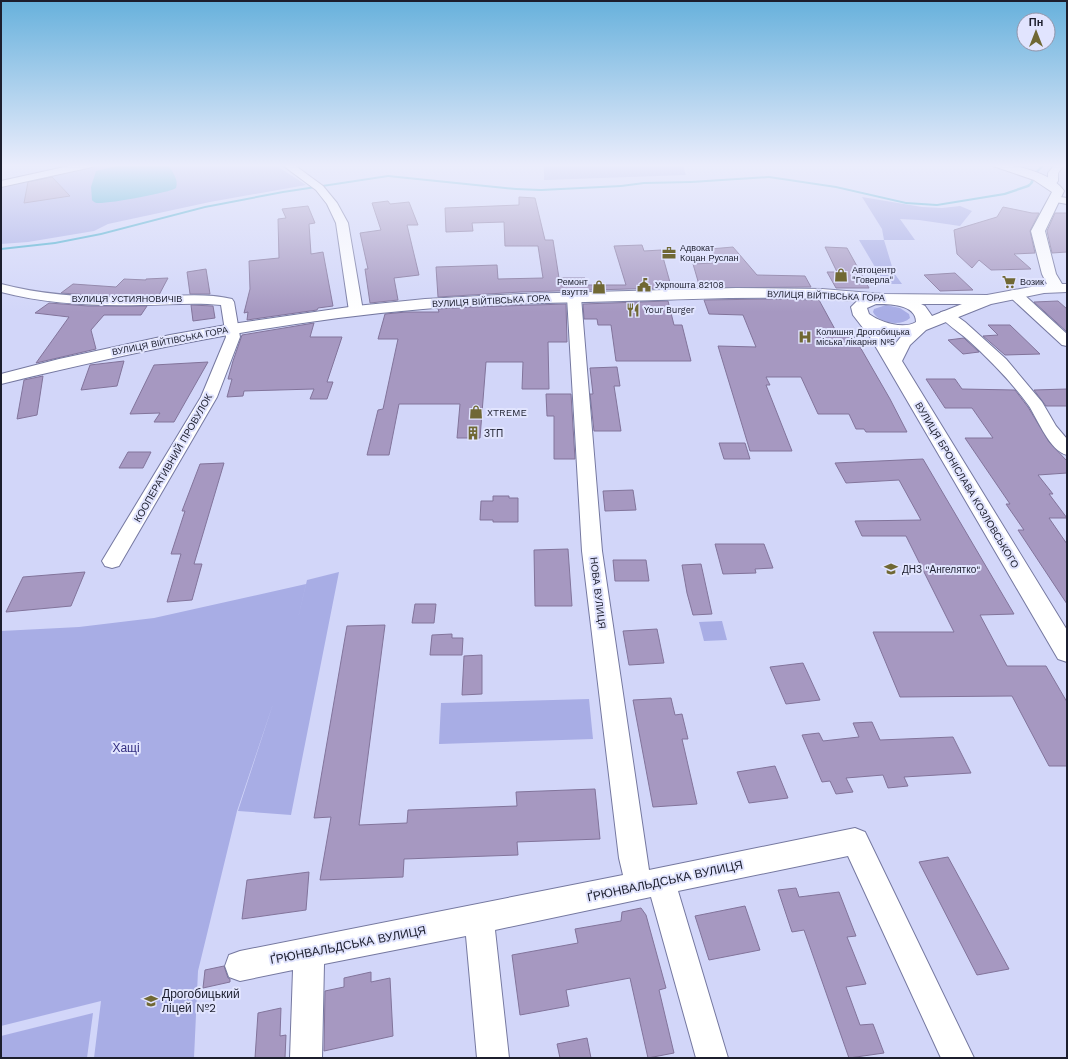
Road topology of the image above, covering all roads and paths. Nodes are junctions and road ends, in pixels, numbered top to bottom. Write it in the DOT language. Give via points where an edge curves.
graph roads {
  1 [pos="338,213"];
  2 [pos="1050,213"];
  3 [pos="1,288"];
  4 [pos="1062,288"];
  5 [pos="822,294"];
  6 [pos="1015,294"];
  7 [pos="574,297"];
  8 [pos="883,299"];
  9 [pos="987,300"];
  10 [pos="356,311"];
  11 [pos="946,315"];
  12 [pos="864,318"];
  13 [pos="920,326"];
  14 [pos="232,329"];
  15 [pos="1067,342"];
  16 [pos="893,361"];
  17 [pos="1,379"];
  18 [pos="1067,450"];
  19 [pos="112,561"];
  20 [pos="1067,652"];
  21 [pos="650,884"];
  22 [pos="479,919"];
  23 [pos="309,953"];
  24 [pos="240,966"];
  25 [pos="306,1058"];
  26 [pos="493,1058"];
  27 [pos="712,1058"];
  28 [pos="958,1058"];
  1 -- 10 [label="street" via="342,223"];
  2 -- 4 [label="street" via="1038,231 1049,274"];
  3 -- 14 [label="street, ВУЛИЦЯ УСТИЯНОВИЧІВ" via="52,298 82,300 227,302"];
  4 -- 6 [label="street, ВУЛИЦЯ ВІЙТІВСЬКА ГОРА"];
  5 -- 7 [label="street, ВУЛИЦЯ ВІЙТІВСЬКА ГОРА"];
  5 -- 8 [label="street, ВУЛИЦЯ ВІЙТІВСЬКА ГОРА"];
  5 -- 12 [label="street"];
  6 -- 9 [label="street, ВУЛИЦЯ ВІЙТІВСЬКА ГОРА"];
  6 -- 15 [label="street"];
  7 -- 10 [label="street, ВУЛИЦЯ ВІЙТІВСЬКА ГОРА" via="445,303"];
  7 -- 21 [label="street, НОВА ВУЛИЦЯ" via="592,551 633,858"];
  8 -- 9 [label="street, ВУЛИЦЯ ВІЙТІВСЬКА ГОРА"];
  8 -- 12 [label="street" via="862,304 859,312"];
  8 -- 13 [label="street" via="905,303 921,311 925,319"];
  9 -- 11 [label="street, ВУЛИЦЯ ВІЙТІВСЬКА ГОРА"];
  10 -- 14 [label="street, ВУЛИЦЯ ВІЙТІВСЬКА ГОРА"];
  11 -- 13 [label="street, ВУЛИЦЯ ВІЙТІВСЬКА ГОРА"];
  11 -- 18 [label="street" via="960,325 1011,374"];
  12 -- 13 [label="street" via="876,325 895,329"];
  12 -- 16 [label="street, ВУЛИЦЯ БРОНІСЛАВА КОЗЛОВСЬКОГО"];
  13 -- 16 [label="street" via="903,343"];
  14 -- 17 [label="street, ВУЛИЦЯ ВІЙТІВСЬКА ГОРА" via="139,346"];
  14 -- 19 [label="street, КООПЕРАТИВНИЙ ПРОВУЛОК" via="231,343 209,397"];
  16 -- 20 [label="street, ВУЛИЦЯ БРОНІСЛАВА КОЗЛОВСЬКОГО"];
  21 -- 22 [label="street, ҐРЮНВАЛЬДСЬКА ВУЛИЦЯ"];
  21 -- 27 [label="street, НОВА ВУЛИЦЯ"];
  21 -- 28 [label="street, ҐРЮНВАЛЬДСЬКА ВУЛИЦЯ" via="854,841"];
  22 -- 23 [label="street, ҐРЮНВАЛЬДСЬКА ВУЛИЦЯ"];
  22 -- 26 [label="street"];
  23 -- 24 [label="street, ҐРЮНВАЛЬДСЬКА ВУЛИЦЯ"];
  23 -- 25 [label="street"];
}
